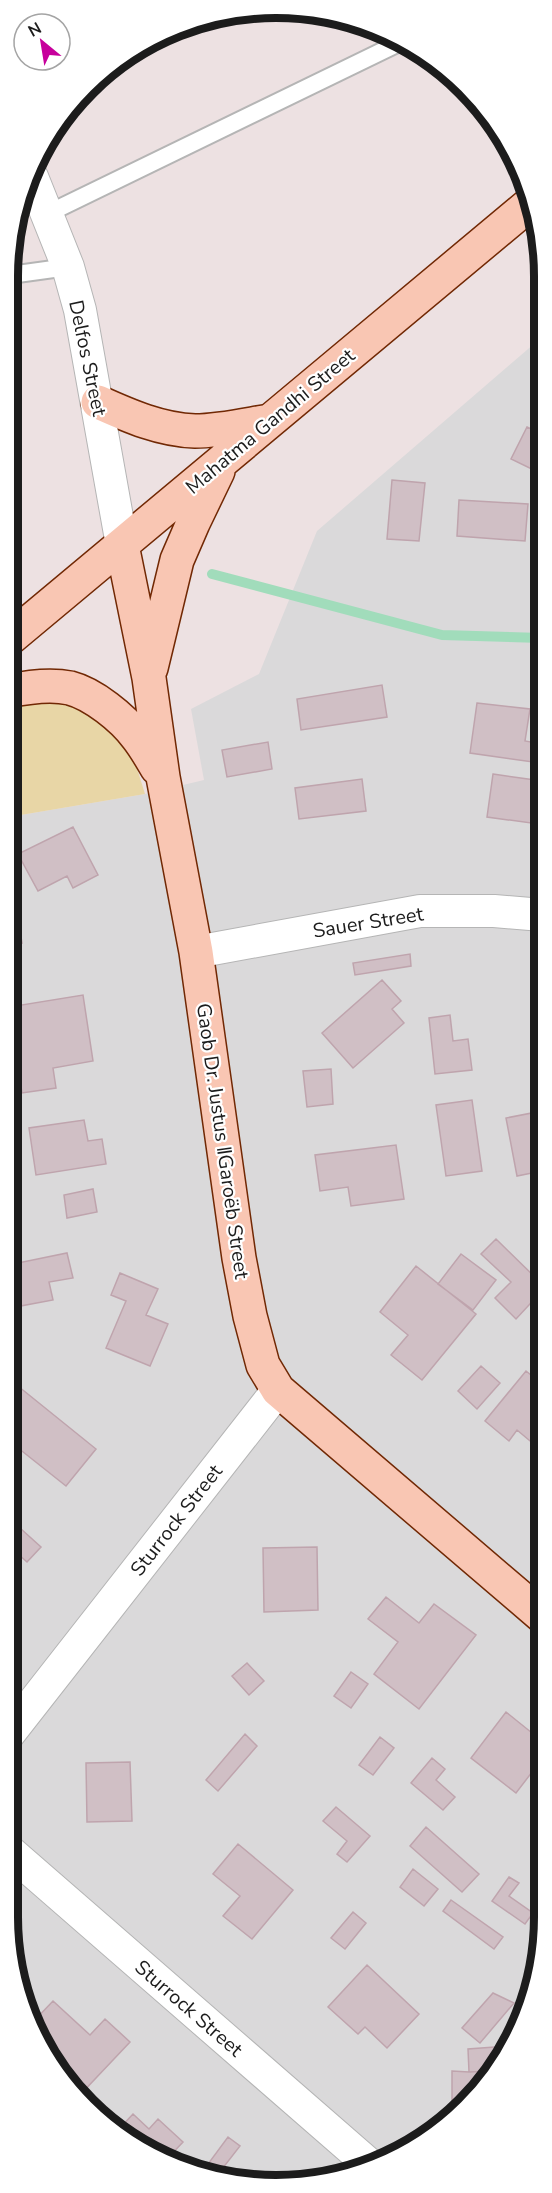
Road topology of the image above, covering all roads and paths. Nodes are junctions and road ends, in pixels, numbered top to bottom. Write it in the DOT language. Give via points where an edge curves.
graph roads {
  1 [pos="392,46"];
  2 [pos="35,184"];
  3 [pos="525,208"];
  4 [pos="48,214"];
  5 [pos="68,267"];
  6 [pos="18,274"];
  7 [pos="98,402"];
  8 [pos="269,421"];
  9 [pos="224,459"];
  10 [pos="122,545"];
  11 [pos="18,632"];
  12 [pos="148,678"];
  13 [pos="18,690"];
  14 [pos="163,777"];
  15 [pos="534,914"];
  16 [pos="196,952"];
  17 [pos="278,1390"];
  18 [pos="534,1609"];
  19 [pos="18,1722"];
  20 [pos="18,1859"];
  21 [pos="363,2159"];
  1 -- 4 [label="lane"];
  2 -- 4 [label="street, Delfos Street"];
  3 -- 8 [label="street, Mahatma Gandhi Street"];
  4 -- 5 [label="street, Delfos Street"];
  5 -- 6 [label="lane"];
  5 -- 7 [label="street, Delfos Street"];
  7 -- 8 [label="street" via="150,424 175,429 198,431"];
  7 -- 10 [label="street, Delfos Street"];
  8 -- 9 [label="street, Mahatma Gandhi Street"];
  9 -- 10 [label="street, Mahatma Gandhi Street"];
  9 -- 12 [label="street" via="177,560"];
  10 -- 11 [label="street, Mahatma Gandhi Street"];
  10 -- 12 [label="street, Gaob Dr. Justus ǁGaroëb Street"];
  12 -- 14 [label="street, Gaob Dr. Justus ǁGaroëb Street"];
  13 -- 14 [label="street" via="70,688 96,701 120,717"];
  14 -- 16 [label="street, Gaob Dr. Justus ǁGaroëb Street"];
  15 -- 16 [label="street, Sauer Street" via="420,911"];
  16 -- 17 [label="street, Gaob Dr. Justus ǁGaroëb Street" via="239,1258 263,1365"];
  17 -- 18 [label="street, Gaob Dr. Justus ǁGaroëb Street"];
  17 -- 19 [label="street, Sturrock Street"];
  20 -- 21 [label="street, Sturrock Street"];
}
